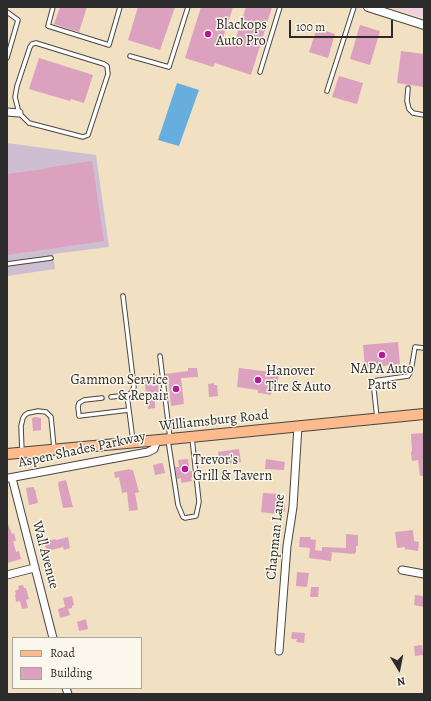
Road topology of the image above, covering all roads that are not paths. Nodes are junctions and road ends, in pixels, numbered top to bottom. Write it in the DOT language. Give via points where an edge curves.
graph roads {
  1 [pos="53,7"];
  2 [pos="120,7"];
  3 [pos="188,7"];
  4 [pos="280,7"];
  5 [pos="354,7"];
  6 [pos="368,7"];
  7 [pos="7,12"];
  8 [pos="424,25"];
  9 [pos="130,56"];
  10 [pos="7,58"];
  11 [pos="260,72"];
  12 [pos="408,88"];
  13 [pos="327,91"];
  14 [pos="7,112"];
  15 [pos="19,113"];
  16 [pos="424,115"];
  17 [pos="51,258"];
  18 [pos="7,264"];
  19 [pos="123,296"];
  20 [pos="424,348"];
  21 [pos="160,356"];
  22 [pos="127,395"];
  23 [pos="111,397"];
  24 [pos="102,398"];
  25 [pos="129,410"];
  26 [pos="424,414"];
  27 [pos="377,419"];
  28 [pos="298,426"];
  29 [pos="192,437"];
  30 [pos="165,439"];
  31 [pos="134,442"];
  32 [pos="54,450"];
  33 [pos="22,453"];
  34 [pos="7,454"];
  35 [pos="9,478"];
  36 [pos="34,568"];
  37 [pos="402,570"];
  38 [pos="424,574"];
  39 [pos="7,575"];
  40 [pos="53,637"];
  41 [pos="279,651"];
  1 -- 2 [label="lane" via="48,26 109,45"];
  3 -- 9 [label="lane" via="168,67"];
  4 -- 11 [label="lane"];
  5 -- 13 [label="lane"];
  6 -- 8 [label="street"];
  7 -- 10 [label="lane" via="18,20"];
  12 -- 16 [label="lane" via="409,109 413,113"];
  14 -- 15 [label="street"];
  15 -- 15 [label="lane" via="15,97 17,86 32,44 107,66 108,74 88,135 83,137 29,123"];
  17 -- 18 [label="lane"];
  19 -- 22 [label="lane" via="134,387"];
  20 -- 27 [label="lane" via="415,347 412,372 408,376 373,381"];
  21 -- 30 [label="lane"];
  22 -- 23 [label="lane"];
  22 -- 25 [label="lane"];
  24 -- 25 [label="lane" via="79,403 80,416"];
  25 -- 31 [label="lane"];
  26 -- 27 [label="main road, Williamsburg Road"];
  27 -- 28 [label="main road, Williamsburg Road"];
  28 -- 29 [label="main road, Williamsburg Road"];
  28 -- 41 [label="street, Chapman Lane"];
  29 -- 30 [label="main road, Williamsburg Road"];
  29 -- 30 [label="lane" via="199,502 196,516 185,518 178,505"];
  30 -- 31 [label="main road, Williamsburg Road"];
  30 -- 35 [label="street, Aspen Shades Parkway" via="148,452"];
  31 -- 32 [label="main road, Williamsburg Road"];
  32 -- 33 [label="main road, Williamsburg Road"];
  32 -- 33 [label="lane" via="51,417 46,412 38,411 23,418"];
  33 -- 34 [label="main road, Williamsburg Road"];
  35 -- 36 [label="street, Wall Avenue"];
  36 -- 39 [label="street"];
  36 -- 40 [label="street, Wall Avenue"];
  37 -- 38 [label="street"];
}
